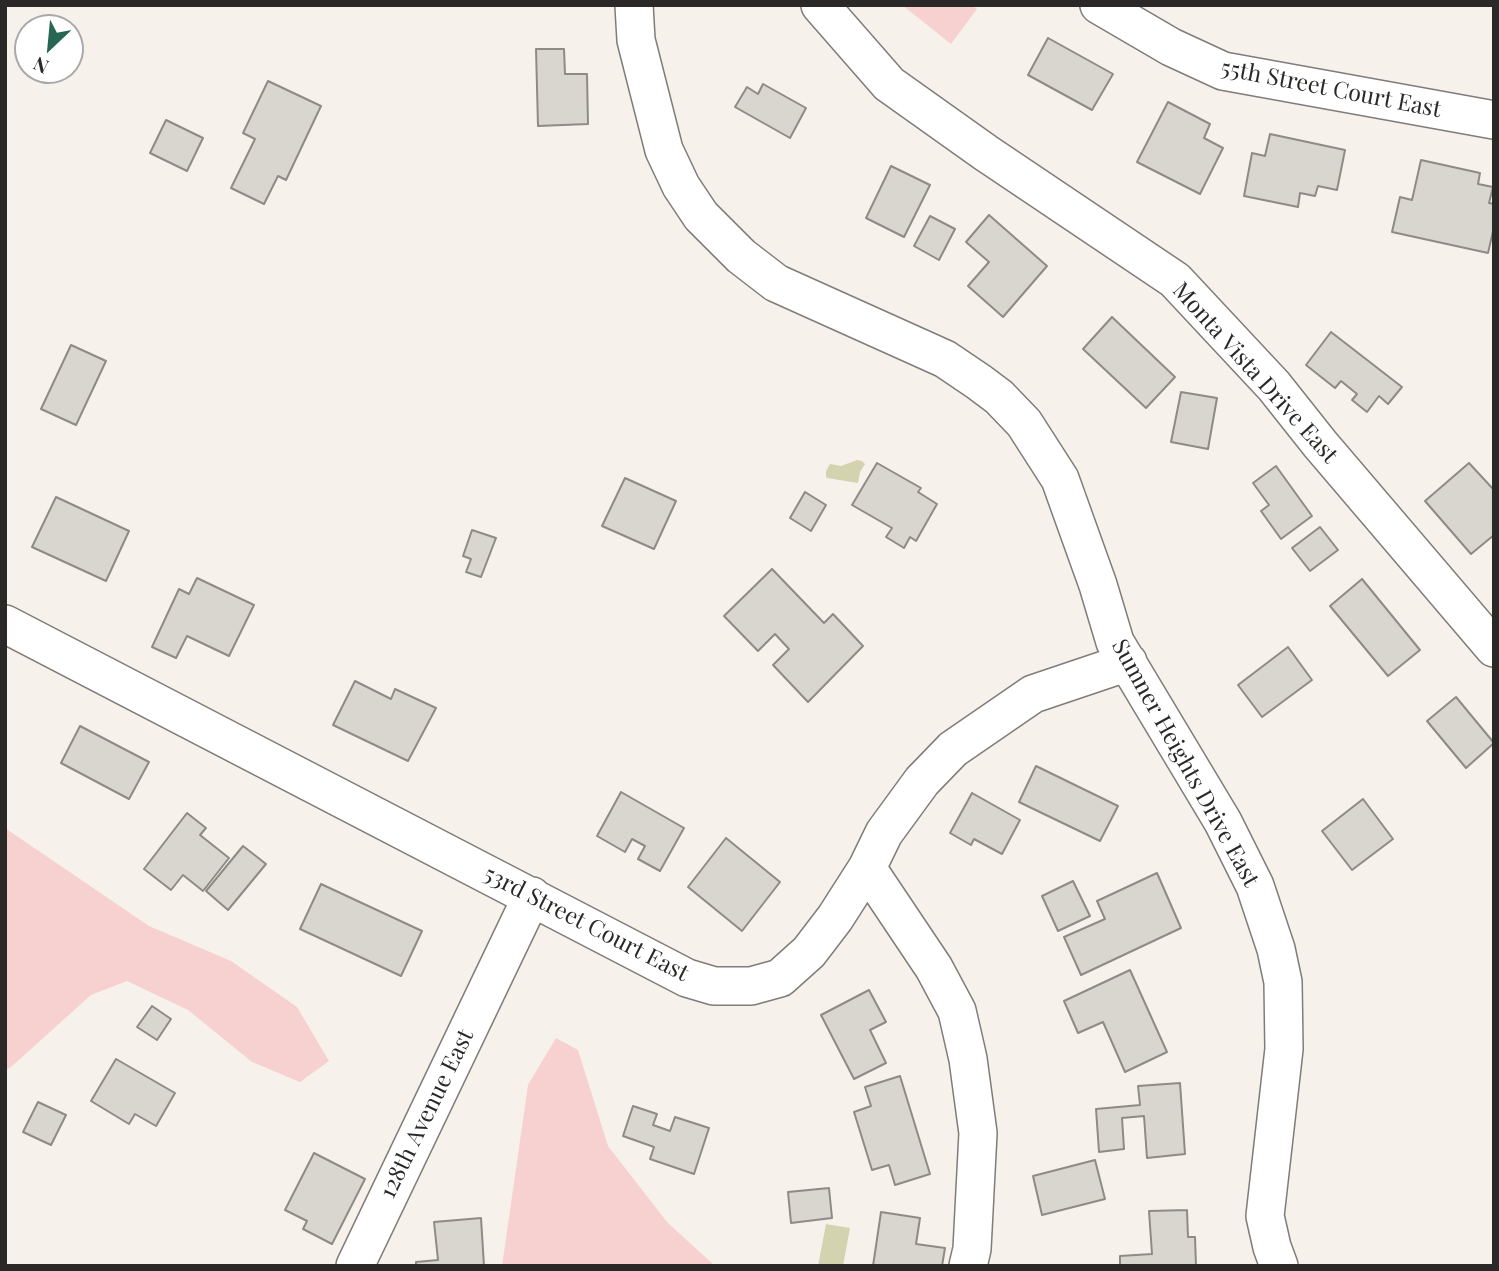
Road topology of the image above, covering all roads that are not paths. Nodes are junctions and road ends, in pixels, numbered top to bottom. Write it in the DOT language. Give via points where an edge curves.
graph roads {
  1 [pos="634,5"];
  2 [pos="820,5"];
  3 [pos="1099,5"];
  4 [pos="1494,120"];
  5 [pos="5,624"];
  6 [pos="1494,648"];
  7 [pos="1128,662"];
  8 [pos="867,868"];
  9 [pos="532,895"];
  10 [pos="355,1266"];
  11 [pos="968,1266"];
  12 [pos="1279,1266"];
  1 -- 7 [label="street, Sumner Heights Drive East" via="636,40 664,150 701,216 776,283 945,359 1016,414 1060,479 1115,642"];
  2 -- 6 [label="street, Monta Vista Drive East" via="889,83 1175,280 1273,386"];
  3 -- 4 [label="street, 55th Street Court East" via="1223,71"];
  5 -- 9 [label="street, 53rd Street Court East"];
  7 -- 8 [label="street, 53rd Street Court East" via="1033,694 953,749 922,781 884,833"];
  7 -- 12 [label="street, Sumner Heights Drive East" via="1223,822 1255,886 1276,948 1283,982 1284,1049 1265,1216"];
  8 -- 9 [label="street, 53rd Street Court East" via="809,952 780,978 751,986 714,986 687,978"];
  8 -- 11 [label="street" via="957,1010 978,1133"];
  9 -- 10 [label="street, 128th Avenue East"];
}
